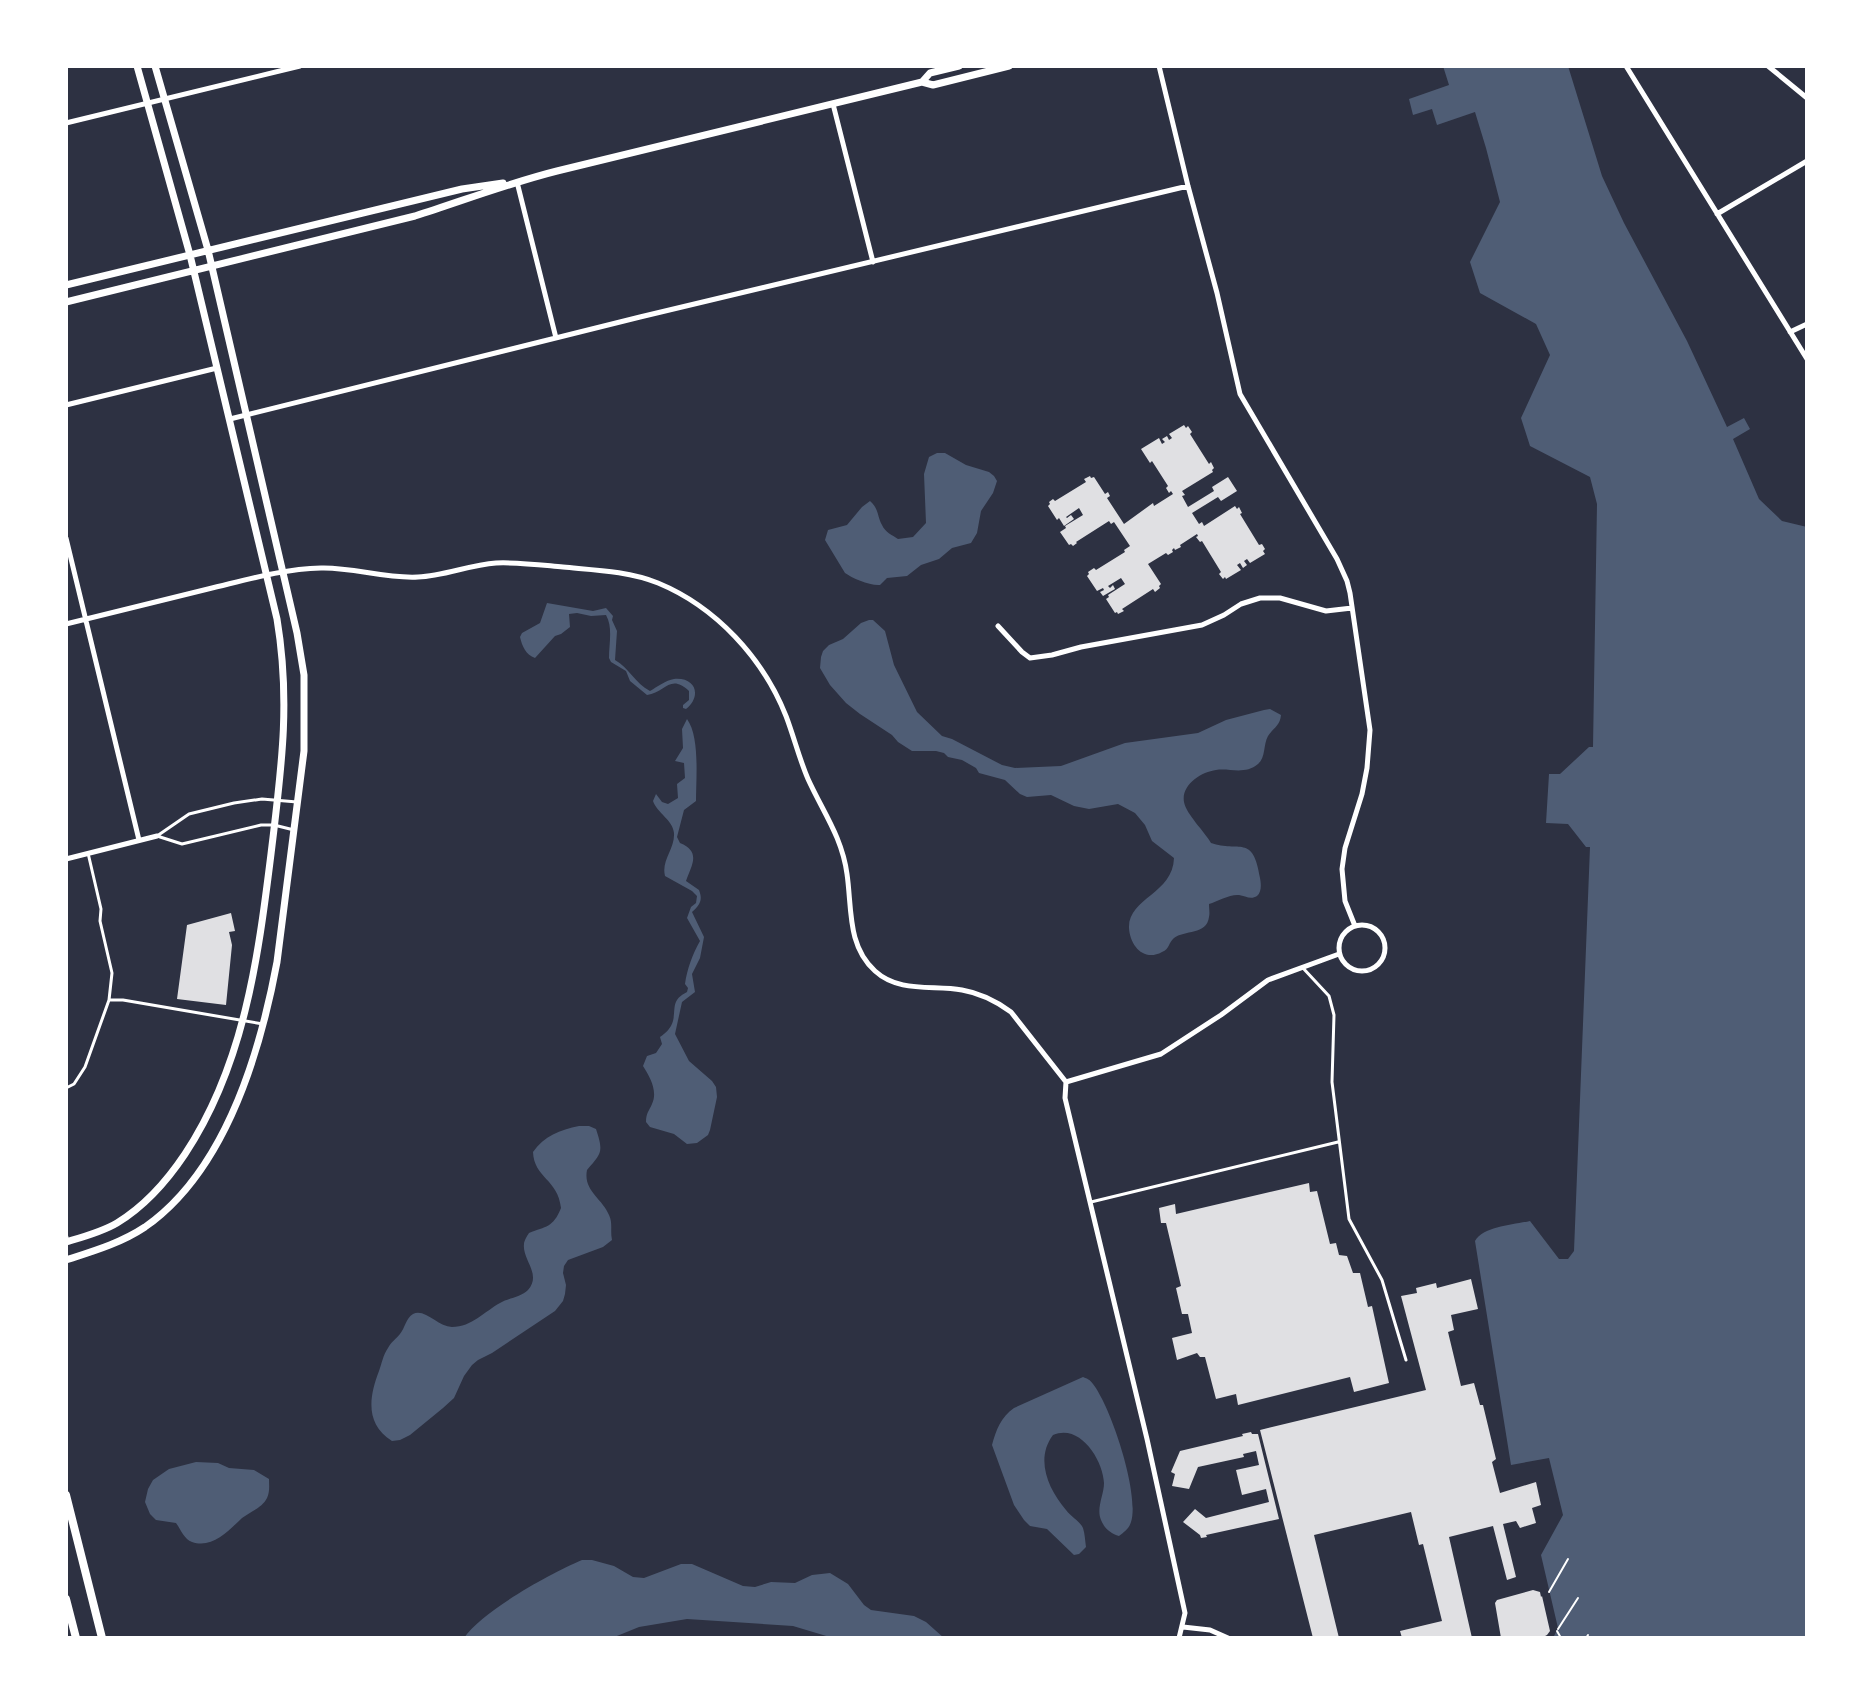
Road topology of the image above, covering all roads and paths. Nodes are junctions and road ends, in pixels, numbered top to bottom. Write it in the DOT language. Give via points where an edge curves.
graph roads {
  1 [pos="137,66"];
  2 [pos="155,66"];
  3 [pos="300,66"];
  4 [pos="959,66"];
  5 [pos="1009,66"];
  6 [pos="1159,66"];
  7 [pos="1626,66"];
  8 [pos="1768,66"];
  9 [pos="922,82"];
  10 [pos="1807,98"];
  11 [pos="165,99"];
  12 [pos="148,104"];
  13 [pos="833,104"];
  14 [pos="66,123"];
  15 [pos="1807,161"];
  16 [pos="517,181"];
  17 [pos="1188,186"];
  18 [pos="1717,214"];
  19 [pos="208,250"];
  20 [pos="190,255"];
  21 [pos="873,262"];
  22 [pos="212,267"];
  23 [pos="194,271"];
  24 [pos="66,285"];
  25 [pos="66,302"];
  26 [pos="1807,324"];
  27 [pos="1790,332"];
  28 [pos="556,338"];
  29 [pos="1807,359"];
  30 [pos="217,368"];
  31 [pos="66,405"];
  32 [pos="245,416"];
  33 [pos="229,420"];
  34 [pos="66,538"];
  35 [pos="283,571"];
  36 [pos="266,574"];
  37 [pos="1352,608"];
  38 [pos="86,619"];
  39 [pos="66,624"];
  40 [pos="998,626"];
  41 [pos="277,801"];
  42 [pos="298,802"];
  43 [pos="274,825"];
  44 [pos="294,830"];
  45 [pos="157,836"];
  46 [pos="139,840"];
  47 [pos="88,853"];
  48 [pos="66,859"];
  49 [pos="1355,926"];
  50 [pos="1339,954"];
  51 [pos="1302,967"];
  52 [pos="109,1000"];
  53 [pos="243,1019"];
  54 [pos="264,1024"];
  55 [pos="1066,1082"];
  56 [pos="66,1088"];
  57 [pos="1338,1142"];
  58 [pos="1091,1202"];
  59 [pos="67,1239"];
  60 [pos="66,1260"];
  61 [pos="1406,1360"];
  62 [pos="66,1495"];
  63 [pos="1568,1559"];
  64 [pos="1549,1592"];
  65 [pos="1578,1598"];
  66 [pos="66,1599"];
  67 [pos="1183,1627"];
  68 [pos="76,1638"];
  69 [pos="102,1638"];
  70 [pos="1179,1638"];
  71 [pos="1228,1638"];
  72 [pos="1561,1638"];
  1 -- 12 [label="main road"];
  2 -- 11 [label="main road"];
  3 -- 11 [label="street"];
  4 -- 9 [label="main road" via="930,73"];
  5 -- 9 [label="main road" via="933,85"];
  6 -- 17 [label="street"];
  7 -- 18 [label="street"];
  8 -- 10 [label="street"];
  9 -- 13 [label="main road"];
  11 -- 12 [label="street"];
  11 -- 19 [label="main road"];
  12 -- 14 [label="street"];
  12 -- 20 [label="main road"];
  13 -- 16 [label="main road"];
  13 -- 21 [label="street"];
  15 -- 18 [label="street"];
  16 -- 19 [label="main road" via="462,189"];
  16 -- 22 [label="main road" via="415,216"];
  16 -- 28 [label="street"];
  17 -- 21 [label="street"];
  17 -- 37 [label="street" via="1240,394 1337,559"];
  18 -- 27 [label="street"];
  19 -- 20 [label="main road"];
  19 -- 22 [label="main road"];
  20 -- 23 [label="main road"];
  20 -- 24 [label="main road"];
  21 -- 28 [label="street"];
  22 -- 23 [label="main road"];
  22 -- 32 [label="main road"];
  23 -- 25 [label="main road"];
  23 -- 30 [label="main road"];
  26 -- 27 [label="street"];
  27 -- 29 [label="street"];
  28 -- 32 [label="street"];
  30 -- 31 [label="street"];
  30 -- 33 [label="main road"];
  32 -- 33 [label="street"];
  32 -- 35 [label="main road"];
  33 -- 36 [label="main road"];
  34 -- 38 [label="street"];
  35 -- 36 [label="street"];
  35 -- 42 [label="main road" via="304,675"];
  35 -- 55 [label="street" via="325,567 408,578 494,563 520,564 611,571 657,583 688,599 749,652 778,696 808,779 840,845 854,936 865,960 894,983 965,991 1001,1005"];
  36 -- 38 [label="street"];
  36 -- 41 [label="main road" via="284,677"];
  37 -- 40 [label="street" via="1326,611 1260,598 1202,625 1030,658"];
  37 -- 49 [label="street" via="1370,730 1362,794 1342,869 1345,901"];
  38 -- 39 [label="street"];
  38 -- 46 [label="street"];
  41 -- 42 [label="lane"];
  41 -- 43 [label="main road"];
  41 -- 45 [label="lane" via="254,799 189,814"];
  42 -- 44 [label="main road"];
  43 -- 44 [label="lane"];
  43 -- 45 [label="lane" via="182,844"];
  43 -- 53 [label="main road"];
  44 -- 54 [label="main road"];
  45 -- 46 [label="street"];
  46 -- 47 [label="street"];
  47 -- 48 [label="street"];
  47 -- 52 [label="lane" via="112,973"];
  49 -- 50 [label="street" via="1343,934"];
  49 -- 50 [label="street" via="1369,926 1381,935 1384,957 1374,968 1360,971 1347,966"];
  50 -- 51 [label="street"];
  51 -- 55 [label="street" via="1268,980 1161,1054"];
  51 -- 57 [label="lane" via="1329,996 1334,1015 1332,1082"];
  52 -- 53 [label="lane"];
  52 -- 56 [label="lane" via="85,1067"];
  53 -- 54 [label="lane"];
  53 -- 59 [label="main road" via="214,1102 167,1179 114,1225"];
  54 -- 60 [label="main road" via="229,1119 189,1185 145,1227 113,1245"];
  55 -- 58 [label="street" via="1065,1098"];
  57 -- 58 [label="lane"];
  57 -- 61 [label="lane" via="1349,1219 1382,1280"];
  58 -- 67 [label="street" via="1167,1527 1185,1613"];
  62 -- 69 [label="main road"];
  63 -- 64 [label="path"];
  65 -- 72 [label="path" via="1558,1630"];
  66 -- 68 [label="main road"];
  67 -- 70 [label="street"];
  67 -- 71 [label="street"];
}
